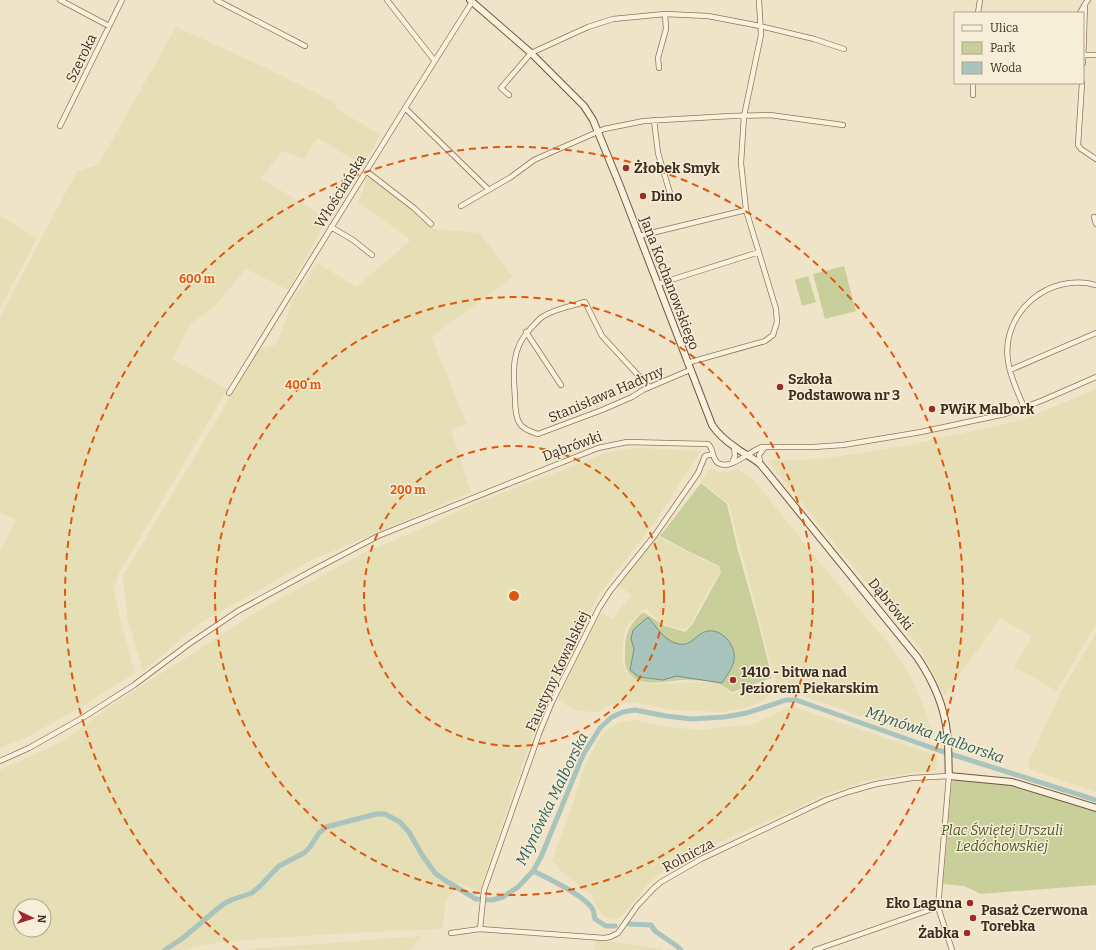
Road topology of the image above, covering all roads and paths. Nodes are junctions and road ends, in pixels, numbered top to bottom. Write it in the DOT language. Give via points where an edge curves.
graph roads {
  1 [pos="60,0"];
  2 [pos="122,0"];
  3 [pos="216,0"];
  4 [pos="387,0"];
  5 [pos="480,0"];
  6 [pos="759,0"];
  7 [pos="980,0"];
  8 [pos="1087,2"];
  9 [pos="473,3"];
  10 [pos="978,12"];
  11 [pos="1081,12"];
  12 [pos="665,14"];
  13 [pos="109,26"];
  14 [pos="760,26"];
  15 [pos="1084,42"];
  16 [pos="305,46"];
  17 [pos="844,49"];
  18 [pos="530,53"];
  19 [pos="1084,55"];
  20 [pos="1096,55"];
  21 [pos="434,60"];
  22 [pos="660,68"];
  23 [pos="973,84"];
  24 [pos="1082,84"];
  25 [pos="509,95"];
  26 [pos="973,95"];
  27 [pos="404,108"];
  28 [pos="744,116"];
  29 [pos="654,120"];
  30 [pos="843,125"];
  31 [pos="60,126"];
  32 [pos="598,131"];
  33 [pos="1096,159"];
  34 [pos="366,170"];
  35 [pos="488,189"];
  36 [pos="670,193"];
  37 [pos="461,206"];
  38 [pos="746,210"];
  39 [pos="1094,217"];
  40 [pos="431,224"];
  41 [pos="1096,224"];
  42 [pos="331,227"];
  43 [pos="639,236"];
  44 [pos="759,252"];
  45 [pos="372,255"];
  46 [pos="658,284"];
  47 [pos="1096,285"];
  48 [pos="526,332"];
  49 [pos="1096,333"];
  50 [pos="687,363"];
  51 [pos="690,370"];
  52 [pos="1010,370"];
  53 [pos="1096,377"];
  54 [pos="560,385"];
  55 [pos="649,387"];
  56 [pos="228,393"];
  57 [pos="1024,407"];
  58 [pos="734,447"];
  59 [pos="765,447"];
  60 [pos="713,454"];
  61 [pos="748,455"];
  62 [pos="732,463"];
  63 [pos="761,465"];
  64 [pos="0,761"];
  65 [pos="949,776"];
  66 [pos="1096,808"];
  67 [pos="938,906"];
  68 [pos="480,929"];
  69 [pos="450,933"];
  70 [pos="815,950"];
  71 [pos="952,950"];
  1 -- 13 [label="street"];
  2 -- 13 [label="street, Szeroka"];
  3 -- 16 [label="street"];
  4 -- 21 [label="street"];
  5 -- 9 [label="street, Włościańska"];
  6 -- 14 [label="street"];
  7 -- 10 [label="street"];
  8 -- 11 [label="street"];
  8 -- 15 [label="street"];
  9 -- 18 [label="street, Jana Kochanowskiego"];
  9 -- 21 [label="street, Włościańska"];
  12 -- 14 [label="street" via="708,16"];
  12 -- 18 [label="street" via="613,19 588,27"];
  12 -- 22 [label="street" via="666,29 658,58"];
  13 -- 31 [label="street, Szeroka"];
  14 -- 17 [label="street"];
  14 -- 28 [label="street" via="761,35"];
  18 -- 25 [label="street" via="501,88"];
  18 -- 32 [label="street, Jana Kochanowskiego" via="584,106"];
  19 -- 20 [label="street"];
  21 -- 27 [label="street, Włościańska"];
  23 -- 26 [label="street"];
  24 -- 33 [label="street" via="1078,145 1081,150"];
  27 -- 34 [label="street, Włościańska"];
  27 -- 35 [label="street"];
  28 -- 29 [label="street"];
  28 -- 30 [label="street" via="770,116"];
  28 -- 38 [label="street" via="741,163"];
  29 -- 32 [label="street"];
  29 -- 36 [label="street" via="658,153"];
  32 -- 35 [label="street" via="534,160"];
  32 -- 43 [label="street, Jana Kochanowskiego"];
  34 -- 40 [label="street"];
  34 -- 42 [label="street, Włościańska"];
  35 -- 37 [label="street"];
  38 -- 43 [label="street"];
  38 -- 44 [label="street"];
  39 -- 41 [label="street"];
  42 -- 45 [label="street"];
  42 -- 56 [label="street, Włościańska"];
  43 -- 46 [label="street, Jana Kochanowskiego"];
  44 -- 46 [label="street"];
  44 -- 50 [label="street" via="776,308 777,322 773,335 765,341"];
  46 -- 50 [label="street, Jana Kochanowskiego"];
  47 -- 52 [label="street" via="1080,282 1057,285 1040,293 1026,305 1018,314 1010,334"];
  48 -- 54 [label="street"];
  48 -- 55 [label="street" via="541,318 585,302 602,336"];
  48 -- 55 [label="street, Stanisława Hadyny" via="514,359 513,372 519,423 530,431 538,434 571,423"];
  49 -- 52 [label="street"];
  50 -- 51 [label="street, Jana Kochanowskiego"];
  51 -- 55 [label="street, Stanisława Hadyny"];
  51 -- 58 [label="street, Jana Kochanowskiego" via="707,415 716,430"];
  52 -- 57 [label="street"];
  53 -- 57 [label="street"];
  57 -- 59 [label="street" via="1005,414 843,445"];
  58 -- 61 [label="street, Dąbrówki"];
  58 -- 62 [label="street" via="735,456"];
  59 -- 61 [label="street" via="756,449"];
  59 -- 63 [label="street" via="759,455"];
  60 -- 62 [label="street" via="720,464"];
  60 -- 64 [label="street, Dąbrówki" via="711,446 706,444 627,442 598,448 378,536 238,611 84,717"];
  60 -- 68 [label="street, Faustyny Kowalskiej" via="705,456 698,473 655,535 610,591 552,702 483,896"];
  61 -- 62 [label="street"];
  61 -- 63 [label="street, Dąbrówki"];
  63 -- 65 [label="street, Dąbrówki" via="918,657 939,700 946,724"];
  65 -- 66 [label="street" via="1012,782"];
  65 -- 67 [label="street"];
  65 -- 68 [label="street, Rolnicza" via="912,778 848,792 705,857 661,882 637,906 618,933 610,937"];
  67 -- 70 [label="street"];
  67 -- 71 [label="street"];
  68 -- 69 [label="street, Rolnicza"];
}
